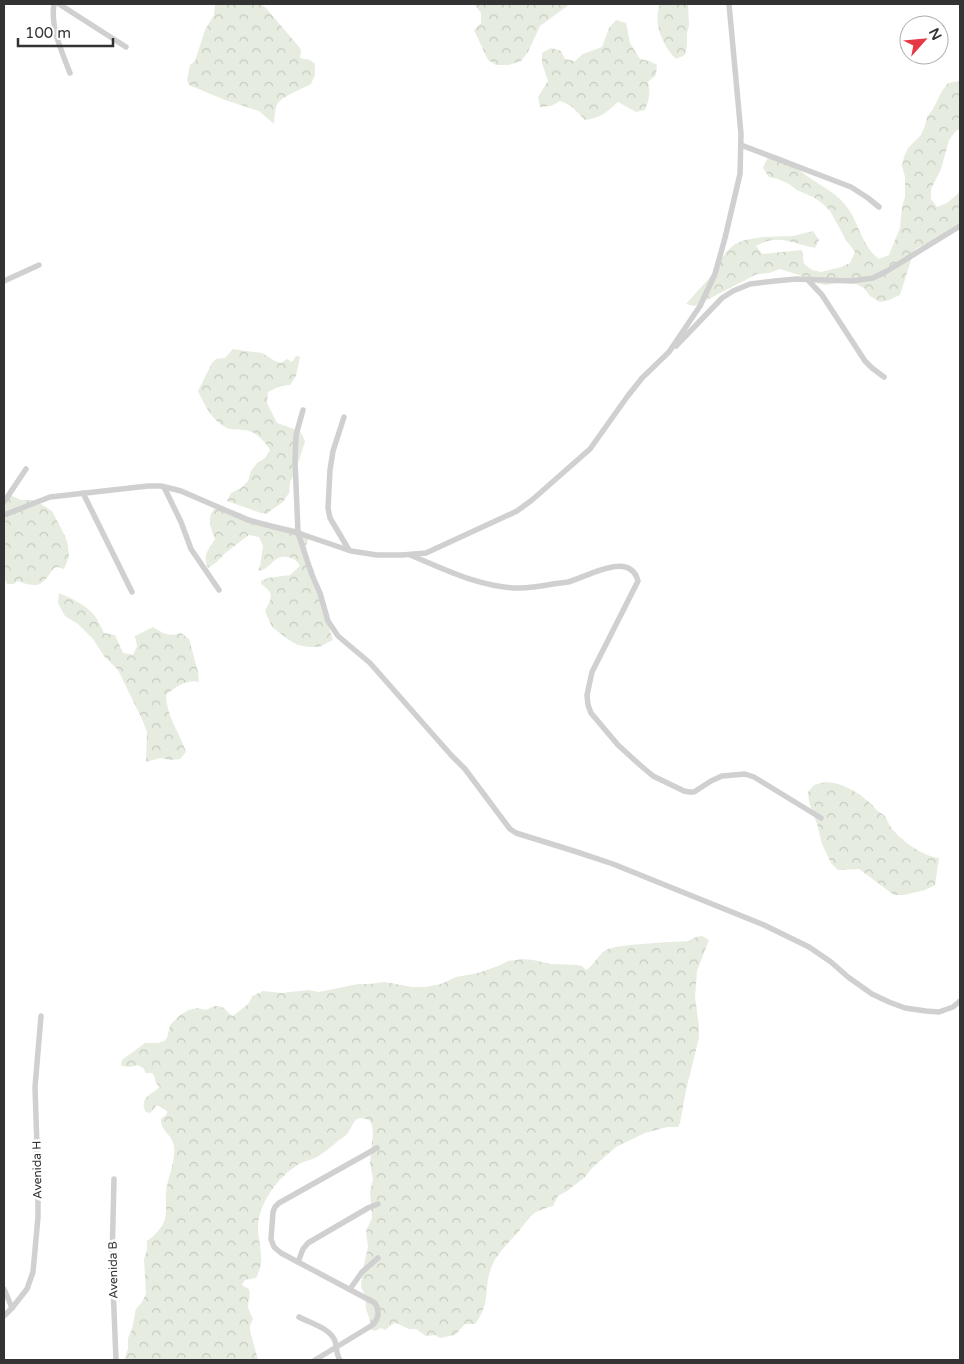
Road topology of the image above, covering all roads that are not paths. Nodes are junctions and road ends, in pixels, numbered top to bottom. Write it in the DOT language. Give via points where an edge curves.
graph roads {
  1 [pos="54,4"];
  2 [pos="59,4"];
  3 [pos="729,4"];
  4 [pos="126,48"];
  5 [pos="70,73"];
  6 [pos="741,145"];
  7 [pos="879,207"];
  8 [pos="960,226"];
  9 [pos="39,265"];
  10 [pos="808,280"];
  11 [pos="4,281"];
  12 [pos="669,352"];
  13 [pos="884,377"];
  14 [pos="303,410"];
  15 [pos="344,417"];
  16 [pos="26,469"];
  17 [pos="164,487"];
  18 [pos="84,493"];
  19 [pos="4,502"];
  20 [pos="4,516"];
  21 [pos="298,533"];
  22 [pos="349,550"];
  23 [pos="408,555"];
  24 [pos="219,590"];
  25 [pos="132,592"];
  26 [pos="821,818"];
  27 [pos="960,1001"];
  28 [pos="41,1016"];
  29 [pos="377,1148"];
  30 [pos="114,1179"];
  31 [pos="378,1204"];
  32 [pos="378,1258"];
  33 [pos="298,1262"];
  34 [pos="4,1289"];
  35 [pos="350,1289"];
  36 [pos="12,1308"];
  37 [pos="4,1316"];
  38 [pos="299,1317"];
  39 [pos="336,1348"];
  40 [pos="116,1360"];
  41 [pos="315,1360"];
  42 [pos="340,1360"];
  1 -- 5 [label="street" via="54,23"];
  2 -- 4 [label="street"];
  3 -- 6 [label="street"];
  6 -- 7 [label="street" via="852,187"];
  6 -- 12 [label="street" via="740,174 715,274 700,306"];
  8 -- 10 [label="street" via="873,278"];
  9 -- 11 [label="street"];
  10 -- 12 [label="street" via="750,284 733,290"];
  10 -- 13 [label="street" via="822,295 865,361"];
  12 -- 23 [label="street" via="626,397 590,449 532,500 517,511 426,553"];
  14 -- 21 [label="street" via="296,436 295,460"];
  15 -- 22 [label="street" via="333,451 328,508 330,518"];
  16 -- 19 [label="street"];
  17 -- 18 [label="street"];
  17 -- 21 [label="street" via="248,520"];
  17 -- 24 [label="street" via="191,549"];
  18 -- 20 [label="street" via="50,497"];
  18 -- 25 [label="street"];
  21 -- 22 [label="street"];
  21 -- 27 [label="street" via="333,630 370,662 465,769 516,834 613,864 764,925 809,947 872,994 889,1002 905,1008 939,1012"];
  22 -- 23 [label="street" via="377,555"];
  23 -- 26 [label="street" via="475,580 520,588 568,582 614,566 629,568 638,581 592,672 587,695 591,714 640,766 679,788 694,792 722,776 745,774 754,776"];
  28 -- 36 [label="street, Avenida H" via="35,1086 38,1217 33,1272 27,1288"];
  29 -- 33 [label="street" via="275,1207 272,1243 281,1253"];
  30 -- 40 [label="street, Avenida B" via="112,1261"];
  31 -- 33 [label="street" via="308,1243"];
  32 -- 35 [label="street"];
  33 -- 35 [label="street"];
  34 -- 36 [label="street"];
  35 -- 39 [label="street" via="375,1302 378,1317 371,1326"];
  36 -- 37 [label="street, Avenida H"];
  38 -- 39 [label="street" via="330,1334"];
  39 -- 41 [label="street"];
  39 -- 42 [label="street"];
}
